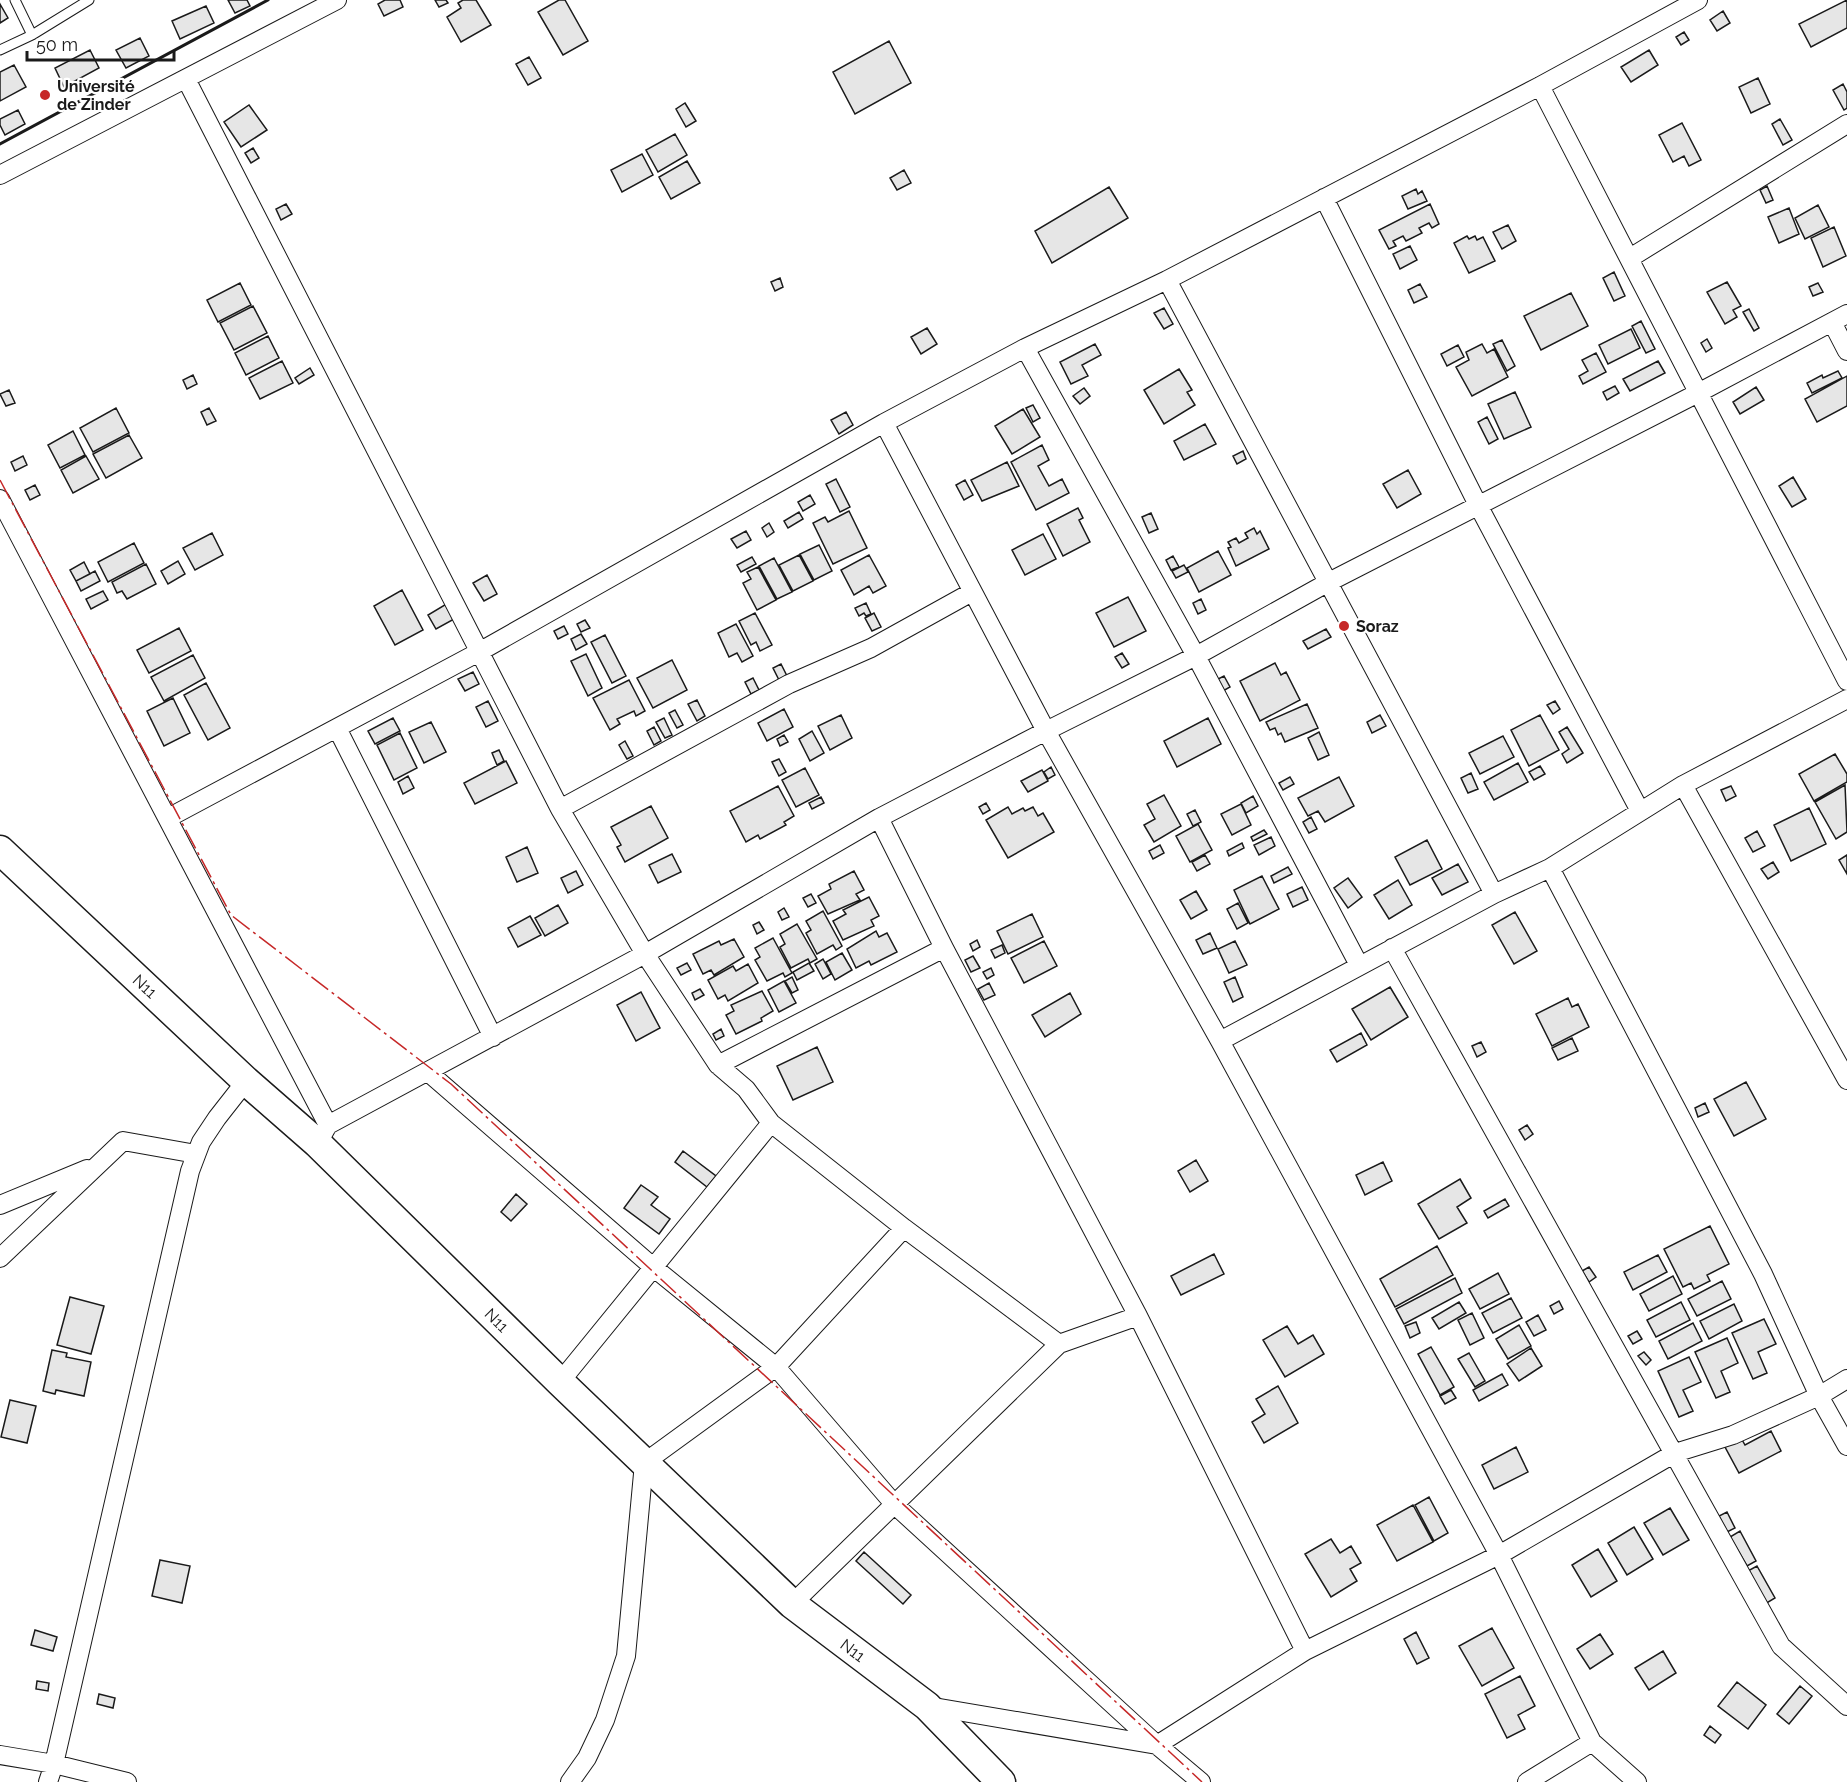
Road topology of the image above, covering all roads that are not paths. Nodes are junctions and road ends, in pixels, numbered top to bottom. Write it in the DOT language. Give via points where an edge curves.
graph roads {
  1 [pos="15,0"];
  2 [pos="89,0"];
  3 [pos="336,0"];
  4 [pos="1698,0"];
  5 [pos="32,35"];
  6 [pos="0,50"];
  7 [pos="186,79"];
  8 [pos="1540,86"];
  9 [pos="1847,123"];
  10 [pos="0,175"];
  11 [pos="1324,198"];
  12 [pos="1630,258"];
  13 [pos="1167,280"];
  14 [pos="1839,318"];
  15 [pos="1025,348"];
  16 [pos="1847,351"];
  17 [pos="1700,392"];
  18 [pos="884,423"];
  19 [pos="0,499"];
  20 [pos="1478,505"];
  21 [pos="1327,583"];
  22 [pos="972,592"];
  23 [pos="479,651"];
  24 [pos="1196,656"];
  25 [pos="1847,681"];
  26 [pos="1847,699"];
  27 [pos="337,728"];
  28 [pos="1046,731"];
  29 [pos="1683,785"];
  30 [pos="560,809"];
  31 [pos="1640,811"];
  32 [pos="168,818"];
  33 [pos="879,818"];
  34 [pos="0,850"];
  35 [pos="1550,868"];
  36 [pos="1494,894"];
  37 [pos="944,948"];
  38 [pos="1392,948"];
  39 [pos="645,954"];
  40 [pos="1359,965"];
  41 [pos="493,1038"];
  42 [pos="1220,1041"];
  43 [pos="718,1065"];
  44 [pos="428,1072"];
  45 [pos="1847,1080"];
  46 [pos="246,1081"];
  47 [pos="771,1123"];
  48 [pos="323,1134"];
  49 [pos="196,1154"];
  50 [pos="100,1163"];
  51 [pos="0,1205"];
  52 [pos="904,1228"];
  53 [pos="0,1258"];
  54 [pos="653,1267"];
  55 [pos="1138,1316"];
  56 [pos="1059,1344"];
  57 [pos="776,1367"];
  58 [pos="1847,1379"];
  59 [pos="560,1382"];
  60 [pos="1820,1396"];
  61 [pos="1847,1446"];
  62 [pos="1675,1453"];
  63 [pos="644,1463"];
  64 [pos="895,1505"];
  65 [pos="1499,1555"];
  66 [pos="792,1604"];
  67 [pos="1305,1651"];
  68 [pos="927,1706"];
  69 [pos="1847,1706"];
  70 [pos="1592,1742"];
  71 [pos="1157,1745"];
  72 [pos="0,1755"];
  73 [pos="54,1764"];
  74 [pos="48,1782"];
  75 [pos="127,1782"];
  76 [pos="570,1782"];
  77 [pos="1000,1782"];
  78 [pos="1201,1782"];
  79 [pos="1527,1782"];
  80 [pos="1637,1782"];
  1 -- 5 [label="lane"];
  2 -- 5 [label="lane"];
  3 -- 7 [label="street"];
  4 -- 8 [label="street"];
  5 -- 6 [label="lane"];
  7 -- 10 [label="street"];
  7 -- 23 [label="street"];
  8 -- 11 [label="street"];
  8 -- 12 [label="street"];
  9 -- 12 [label="street"];
  11 -- 13 [label="street"];
  11 -- 20 [label="street"];
  12 -- 17 [label="street"];
  13 -- 15 [label="street"];
  13 -- 21 [label="street"];
  14 -- 16 [label="street"];
  14 -- 17 [label="street"];
  15 -- 18 [label="street"];
  15 -- 24 [label="street"];
  17 -- 20 [label="street"];
  17 -- 25 [label="street"];
  18 -- 22 [label="street"];
  18 -- 23 [label="street"];
  19 -- 32 [label="street"];
  20 -- 21 [label="street"];
  20 -- 31 [label="street"];
  21 -- 24 [label="street"];
  21 -- 36 [label="street"];
  22 -- 28 [label="street"];
  22 -- 30 [label="street" via="871,648 789,684"];
  23 -- 27 [label="street"];
  23 -- 30 [label="street"];
  24 -- 28 [label="street"];
  24 -- 40 [label="street"];
  26 -- 29 [label="street"];
  27 -- 32 [label="street"];
  27 -- 41 [label="street"];
  28 -- 33 [label="street"];
  28 -- 42 [label="street"];
  29 -- 31 [label="street"];
  29 -- 45 [label="street"];
  30 -- 39 [label="street"];
  31 -- 35 [label="street"];
  32 -- 48 [label="street"];
  33 -- 37 [label="street"];
  33 -- 39 [label="street"];
  34 -- 46 [label="main road, N11"];
  35 -- 36 [label="street"];
  35 -- 60 [label="street" via="1762,1274"];
  36 -- 38 [label="street"];
  37 -- 43 [label="street"];
  37 -- 55 [label="street"];
  38 -- 40 [label="street"];
  38 -- 62 [label="street"];
  39 -- 41 [label="street"];
  39 -- 43 [label="street"];
  40 -- 42 [label="street"];
  41 -- 44 [label="street"];
  42 -- 65 [label="street"];
  43 -- 47 [label="street" via="746,1089"];
  44 -- 48 [label="street"];
  44 -- 54 [label="street"];
  46 -- 48 [label="main road, N11"];
  46 -- 49 [label="street" via="211,1126"];
  47 -- 52 [label="street"];
  47 -- 54 [label="street"];
  48 -- 59 [label="main road, N11"];
  49 -- 50 [label="street" via="123,1141"];
  49 -- 73 [label="street"];
  50 -- 51 [label="street"];
  50 -- 53 [label="street"];
  52 -- 56 [label="street"];
  52 -- 57 [label="street"];
  54 -- 57 [label="street"];
  54 -- 59 [label="street"];
  55 -- 56 [label="street"];
  55 -- 67 [label="street"];
  56 -- 64 [label="street"];
  57 -- 63 [label="street"];
  57 -- 64 [label="street"];
  58 -- 60 [label="street"];
  59 -- 63 [label="main road, N11"];
  60 -- 61 [label="street"];
  60 -- 62 [label="street" via="1733,1435"];
  62 -- 65 [label="street"];
  62 -- 69 [label="street" via="1781,1646"];
  63 -- 66 [label="main road, N11"];
  63 -- 76 [label="street" via="626,1656 605,1720"];
  64 -- 66 [label="street"];
  64 -- 71 [label="street"];
  65 -- 67 [label="street"];
  65 -- 70 [label="street"];
  66 -- 68 [label="main road, N11"];
  67 -- 71 [label="street"];
  68 -- 71 [label="street"];
  68 -- 77 [label="main road, N11"];
  70 -- 79 [label="street"];
  70 -- 80 [label="street"];
  71 -- 78 [label="street"];
  72 -- 73 [label="street"];
  73 -- 74 [label="street"];
  73 -- 75 [label="street"];
}
